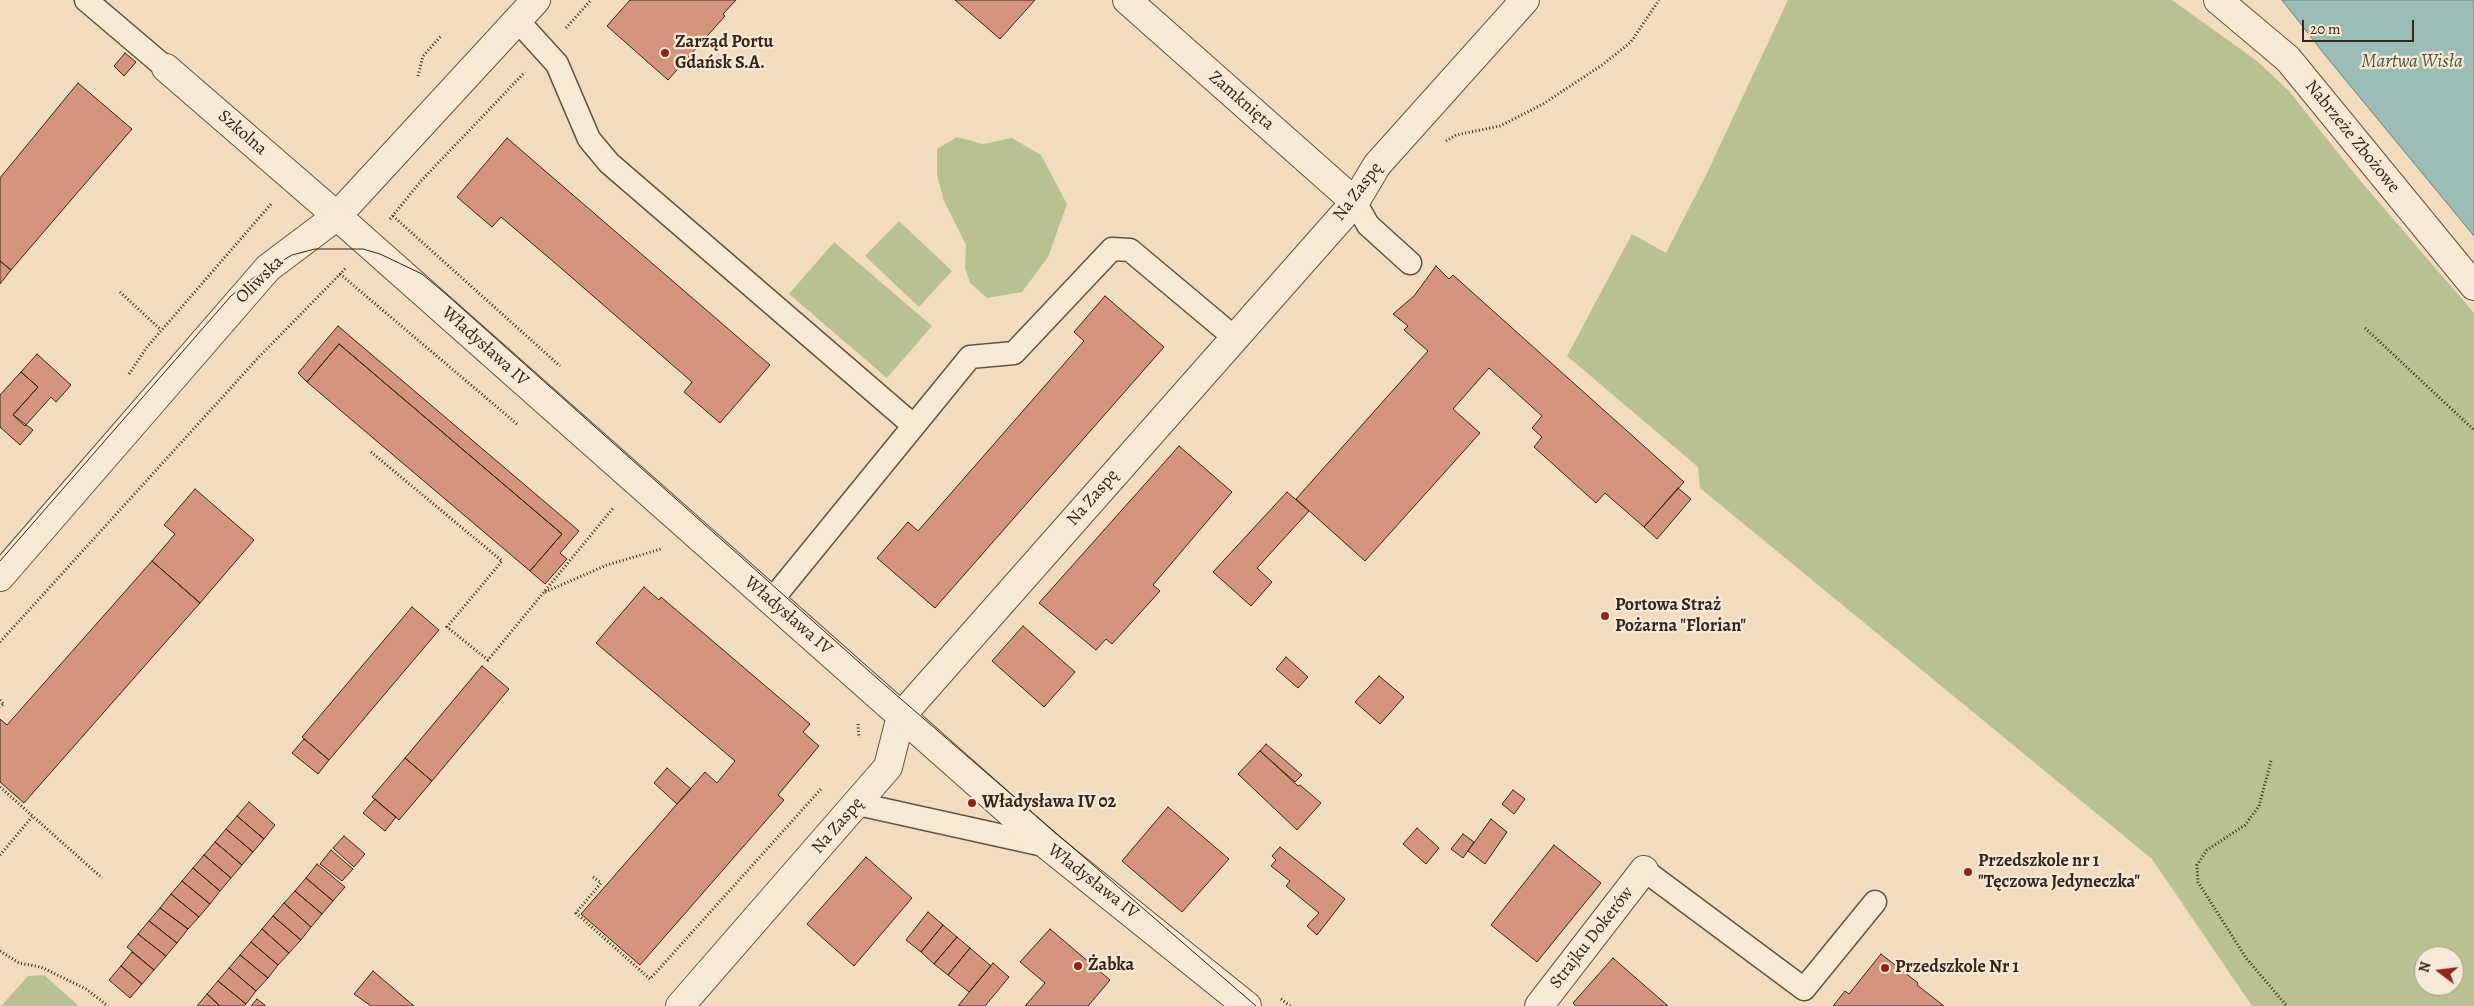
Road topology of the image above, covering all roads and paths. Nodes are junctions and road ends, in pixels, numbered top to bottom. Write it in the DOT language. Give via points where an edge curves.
graph roads {
  1 [pos="86,0"];
  2 [pos="536,0"];
  3 [pos="591,0"];
  4 [pos="1127,0"];
  5 [pos="1525,0"];
  6 [pos="1659,0"];
  7 [pos="2218,0"];
  8 [pos="517,20"];
  9 [pos="545,51"];
  10 [pos="156,59"];
  11 [pos="1440,145"];
  12 [pos="295,180"];
  13 [pos="1355,202"];
  14 [pos="337,216"];
  15 [pos="393,216"];
  16 [pos="1410,263"];
  17 [pos="340,274"];
  18 [pos="2474,286"];
  19 [pos="120,292"];
  20 [pos="2365,328"];
  21 [pos="161,330"];
  22 [pos="1234,338"];
  23 [pos="146,347"];
  24 [pos="914,426"];
  25 [pos="2474,430"];
  26 [pos="371,452"];
  27 [pos="615,506"];
  28 [pos="664,548"];
  29 [pos="0,577"];
  30 [pos="544,592"];
  31 [pos="771,601"];
  32 [pos="0,642"];
  33 [pos="0,700"];
  34 [pos="0,708"];
  35 [pos="901,716"];
  36 [pos="858,718"];
  37 [pos="860,746"];
  38 [pos="2272,761"];
  39 [pos="827,782"];
  40 [pos="0,787"];
  41 [pos="858,804"];
  42 [pos="32,817"];
  43 [pos="1048,846"];
  44 [pos="0,855"];
  45 [pos="1644,870"];
  46 [pos="593,877"];
  47 [pos="102,878"];
  48 [pos="1875,902"];
  49 [pos="0,951"];
  50 [pos="108,1006"];
  51 [pos="680,1006"];
  52 [pos="1247,1006"];
  53 [pos="1539,1006"];
  54 [pos="2287,1006"];
  1 -- 10 [label="lane"];
  2 -- 8 [label="street, Oliwska"];
  3 -- 9 [label="path"];
  4 -- 13 [label="street, Zamknięta"];
  5 -- 13 [label="street, Na Zaspę" via="1377,165"];
  6 -- 11 [label="path" via="1630,42 1595,70 1543,104 1500,126 1456,135"];
  7 -- 18 [label="street, Nabrzeże Zbożowe" via="2288,58"];
  8 -- 9 [label="lane"];
  8 -- 14 [label="street, Oliwska"];
  9 -- 15 [label="path" via="421,181"];
  9 -- 24 [label="lane" via="557,64 589,139 609,163"];
  10 -- 12 [label="street, Szkolna"];
  12 -- 14 [label="street, Szkolna"];
  12 -- 21 [label="path"];
  13 -- 16 [label="lane" via="1368,225"];
  13 -- 22 [label="street, Na Zaspę"];
  14 -- 29 [label="street, Oliwska" via="268,268"];
  14 -- 31 [label="street, Władysława IV"];
  17 -- 32 [label="path" via="258,358"];
  19 -- 21 [label="path"];
  20 -- 25 [label="path"];
  21 -- 23 [label="path"];
  22 -- 24 [label="lane" via="1130,250 1112,248 1014,353 970,357"];
  22 -- 35 [label="street, Na Zaspę"];
  24 -- 31 [label="lane"];
  26 -- 30 [label="path" via="502,561 447,627 488,660"];
  27 -- 30 [label="path"];
  28 -- 30 [label="path" via="607,565"];
  31 -- 35 [label="street, Władysława IV"];
  33 -- 34 [label="path" via="4,704"];
  35 -- 41 [label="street, Na Zaspę" via="888,767"];
  35 -- 43 [label="street, Władysława IV"];
  36 -- 37 [label="path"];
  38 -- 54 [label="path" via="2259,806 2245,825 2208,850 2198,865 2198,882 2246,958"];
  39 -- 46 [label="path" via="650,979 576,913 601,884"];
  40 -- 42 [label="path"];
  41 -- 43 [label="lane"];
  41 -- 51 [label="street, Na Zaspę"];
  42 -- 44 [label="path"];
  42 -- 47 [label="path"];
  43 -- 52 [label="street, Władysława IV"];
  45 -- 48 [label="lane" via="1804,989"];
  45 -- 53 [label="street, Strajku Dokerów"];
  49 -- 50 [label="path" via="18,962 41,967 86,989"];
}
